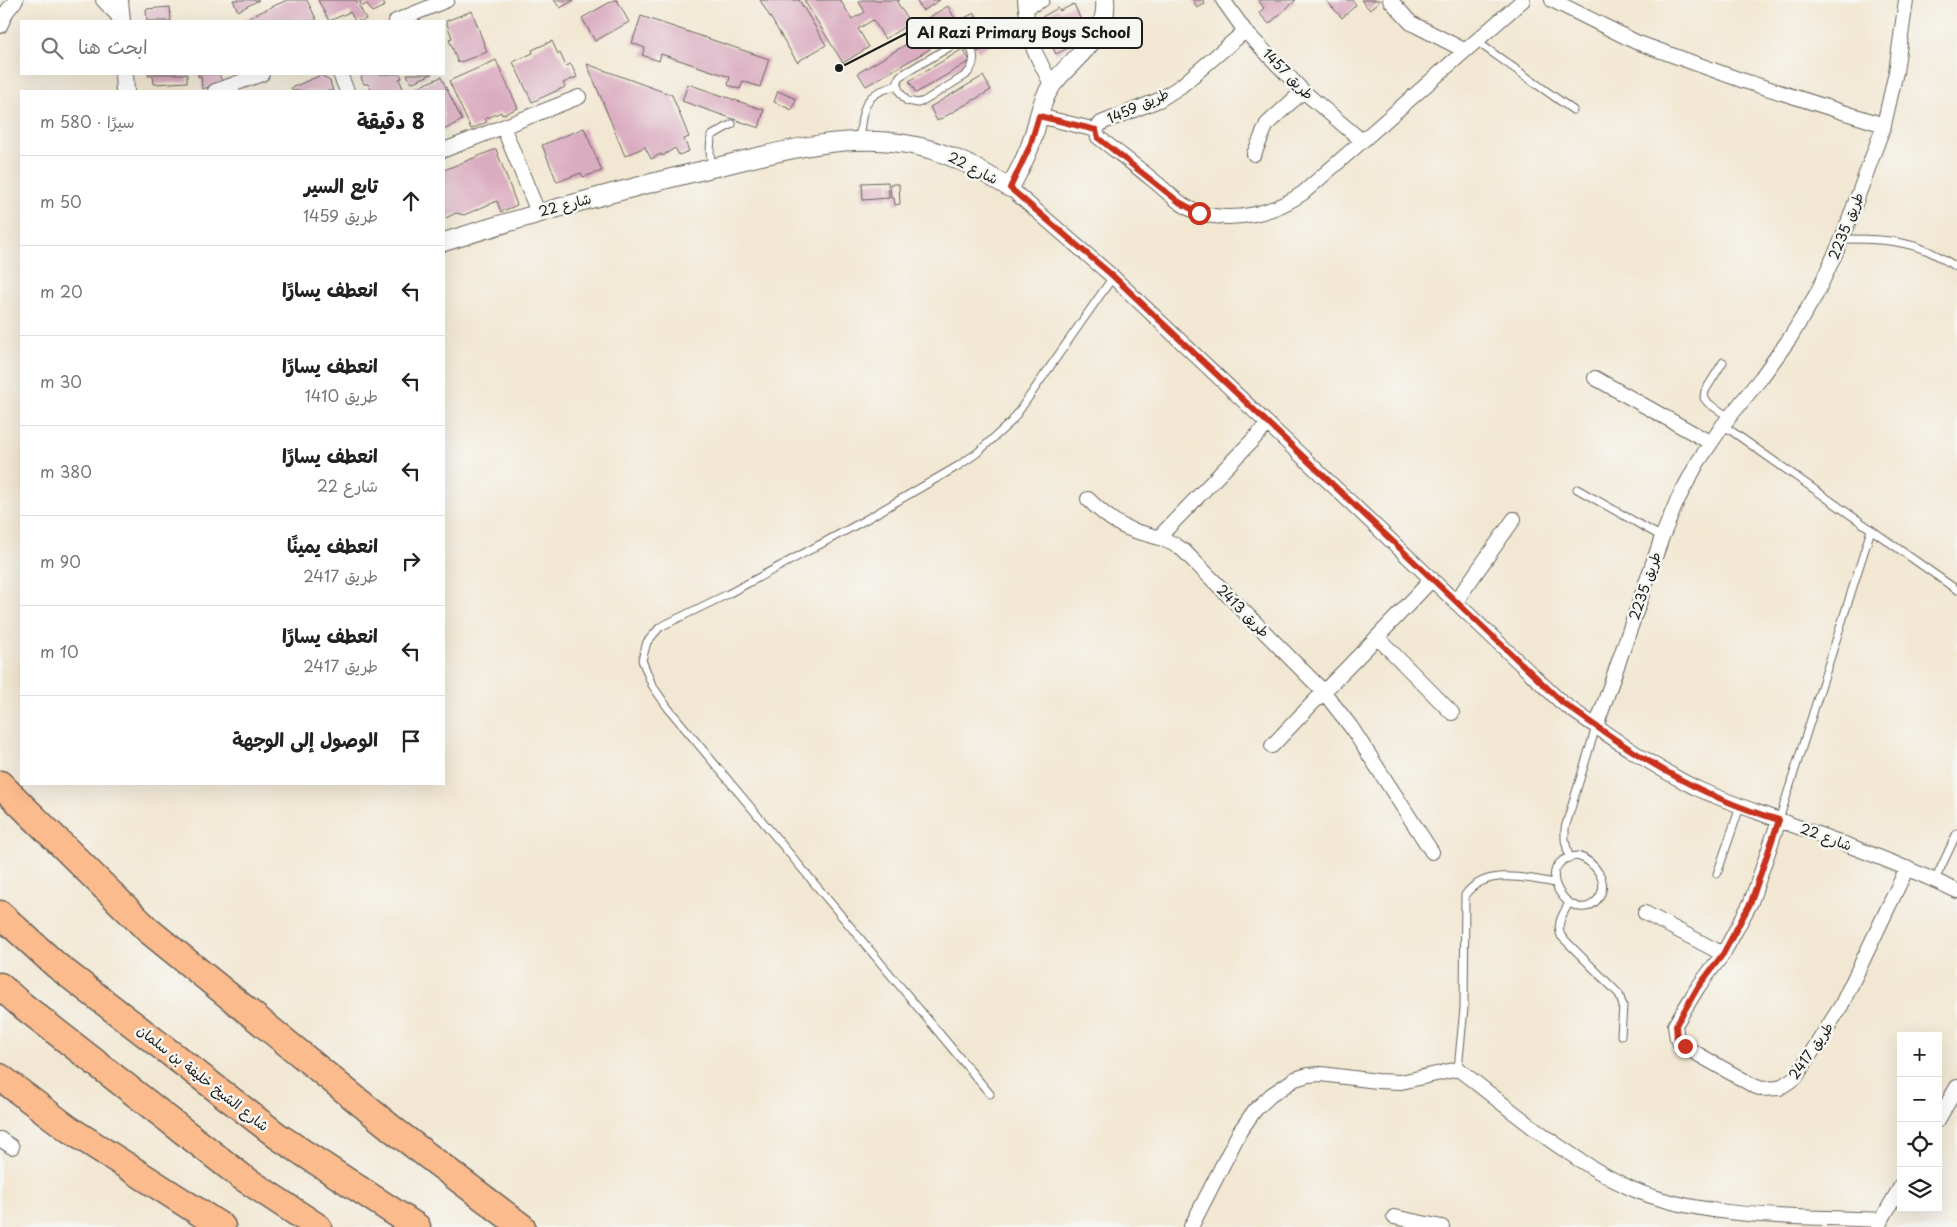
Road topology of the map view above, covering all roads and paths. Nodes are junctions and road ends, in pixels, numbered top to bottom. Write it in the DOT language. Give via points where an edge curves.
graph roads {
  1 [pos="16,0"];
  2 [pos="103,0"];
  3 [pos="119,0"];
  4 [pos="447,0"];
  5 [pos="1042,0"];
  6 [pos="1105,0"];
  7 [pos="1223,0"];
  8 [pos="1390,0"];
  9 [pos="1522,0"];
  10 [pos="1552,0"];
  11 [pos="1906,0"];
  12 [pos="1026,3"];
  13 [pos="121,20"];
  14 [pos="398,20"];
  15 [pos="0,26"];
  16 [pos="1245,31"];
  17 [pos="1476,40"];
  18 [pos="1464,50"];
  19 [pos="124,75"];
  20 [pos="259,75"];
  21 [pos="340,75"];
  22 [pos="897,85"];
  23 [pos="1052,86"];
  24 [pos="125,90"];
  25 [pos="218,90"];
  26 [pos="347,90"];
  27 [pos="1303,91"];
  28 [pos="579,96"];
  29 [pos="1573,110"];
  30 [pos="1039,116"];
  31 [pos="732,124"];
  32 [pos="1884,125"];
  33 [pos="503,127"];
  34 [pos="1096,130"];
  35 [pos="1362,140"];
  36 [pos="859,141"];
  37 [pos="445,150"];
  38 [pos="1254,154"];
  39 [pos="712,168"];
  40 [pos="1010,188"];
  41 [pos="538,212"];
  42 [pos="1842,239"];
  43 [pos="445,242"];
  44 [pos="1957,267"];
  45 [pos="1113,276"];
  46 [pos="1723,362"];
  47 [pos="1595,378"];
  48 [pos="1726,421"];
  49 [pos="1268,424"];
  50 [pos="1711,442"];
  51 [pos="1578,489"];
  52 [pos="1088,499"];
  53 [pos="1514,519"];
  54 [pos="1872,530"];
  55 [pos="1159,537"];
  56 [pos="1662,537"];
  57 [pos="1432,579"];
  58 [pos="1957,590"];
  59 [pos="1456,601"];
  60 [pos="1378,638"];
  61 [pos="1323,691"];
  62 [pos="1452,713"];
  63 [pos="1596,727"];
  64 [pos="1272,746"];
  65 [pos="0,784"];
  66 [pos="1740,807"];
  67 [pos="1779,820"];
  68 [pos="1957,833"];
  69 [pos="1432,852"];
  70 [pos="1569,857"];
  71 [pos="1907,868"];
  72 [pos="1717,874"];
  73 [pos="1935,880"];
  74 [pos="1555,883"];
  75 [pos="1957,891"];
  76 [pos="1569,902"];
  77 [pos="1645,913"];
  78 [pos="0,914"];
  79 [pos="1723,954"];
  80 [pos="0,986"];
  81 [pos="1621,1035"];
  82 [pos="1458,1069"];
  83 [pos="0,1076"];
  84 [pos="1957,1087"];
  85 [pos="990,1094"];
  86 [pos="1942,1113"];
  87 [pos="0,1140"];
  88 [pos="12,1147"];
  89 [pos="1897,1193"];
  90 [pos="1394,1217"];
  91 [pos="1879,1224"];
  92 [pos="222,1227"];
  93 [pos="318,1227"];
  94 [pos="417,1227"];
  95 [pos="522,1227"];
  96 [pos="1191,1227"];
  97 [pos="1442,1227"];
  1 -- 15 [label="street"];
  2 -- 13 [label="street"];
  3 -- 13 [label="street"];
  4 -- 14 [label="street"];
  5 -- 12 [label="street"];
  6 -- 23 [label="street" via="1103,22 1097,35"];
  7 -- 16 [label="street, طريق 1457"];
  8 -- 18 [label="street" via="1411,22"];
  9 -- 17 [label="street, طريق 1459"];
  10 -- 32 [label="street" via="1636,42 1741,80"];
  11 -- 32 [label="street, طريق 2235" via="1896,72"];
  12 -- 23 [label="street" via="1034,50"];
  16 -- 27 [label="street, طريق 1457"];
  16 -- 34 [label="street, طريق 1459" via="1181,86 1159,100 1101,123"];
  17 -- 18 [label="street, طريق 1459"];
  17 -- 29 [label="lane"];
  18 -- 35 [label="street, طريق 1459"];
  19 -- 24 [label="street"];
  20 -- 25 [label="street"];
  21 -- 26 [label="street"];
  22 -- 22 [label="lane" via="900,76 952,44 963,43 972,50 974,64 971,70 924,101 906,101"];
  22 -- 36 [label="lane" via="874,94 869,100"];
  23 -- 30 [label="street"];
  27 -- 35 [label="street, طريق 1457"];
  27 -- 38 [label="street" via="1267,124"];
  28 -- 33 [label="street"];
  30 -- 34 [label="street"];
  30 -- 40 [label="street" via="1030,146"];
  31 -- 39 [label="lane" via="711,136"];
  32 -- 42 [label="street, طريق 2235"];
  33 -- 37 [label="street"];
  33 -- 41 [label="street"];
  34 -- 35 [label="street, طريق 1459" via="1098,138 1179,202 1199,213 1222,216 1246,216 1275,210 1290,202"];
  36 -- 39 [label="street, شارع 22" via="797,149"];
  36 -- 40 [label="street, شارع 22" via="882,141 930,149 974,166"];
  39 -- 41 [label="street, شارع 22"];
  40 -- 45 [label="street, شارع 22"];
  41 -- 43 [label="street, شارع 22"];
  42 -- 44 [label="lane" via="1902,243 1924,249"];
  42 -- 48 [label="street, طريق 2235" via="1817,293 1790,338"];
  45 -- 49 [label="street, شارع 22"];
  45 -- 85 [label="lane" via="1012,421 977,453 849,529 660,627 647,642 642,660 652,685 668,708"];
  46 -- 48 [label="lane" via="1704,398"];
  47 -- 50 [label="street"];
  48 -- 50 [label="street, طريق 2235"];
  48 -- 54 [label="lane"];
  49 -- 55 [label="street"];
  49 -- 57 [label="street, شارع 22"];
  50 -- 56 [label="street, طريق 2235" via="1677,501"];
  51 -- 56 [label="lane"];
  52 -- 55 [label="street, طريق 2413" via="1098,510 1123,526"];
  53 -- 59 [label="street"];
  54 -- 58 [label="lane"];
  54 -- 67 [label="lane"];
  55 -- 61 [label="street, طريق 2413" via="1183,550"];
  56 -- 63 [label="street, طريق 2235"];
  57 -- 59 [label="street, شارع 22"];
  57 -- 60 [label="street"];
  59 -- 63 [label="street, شارع 22" via="1535,678"];
  60 -- 61 [label="street"];
  60 -- 62 [label="street"];
  61 -- 64 [label="street"];
  61 -- 69 [label="street, طريق 2413" via="1351,727"];
  63 -- 66 [label="street, شارع 22" via="1661,769"];
  63 -- 70 [label="lane" via="1565,828"];
  65 -- 95 [label="highway" via="148,930 395,1131"];
  66 -- 67 [label="street, شارع 22"];
  66 -- 72 [label="lane"];
  67 -- 71 [label="street, شارع 22"];
  67 -- 79 [label="street, طريق 2417" via="1751,902"];
  68 -- 73 [label="lane"];
  70 -- 74 [label="lane" via="1556,867"];
  70 -- 76 [label="lane" via="1576,856 1591,862 1599,874 1602,888 1600,896 1589,906 1581,907"];
  71 -- 73 [label="street, شارع 22"];
  71 -- 79 [label="street, طريق 2417" via="1841,1006 1796,1077 1785,1086 1771,1090 1754,1086 1677,1039 1675,1029 1678,1020"];
  73 -- 75 [label="street, شارع 22"];
  74 -- 76 [label="lane"];
  74 -- 82 [label="lane" via="1519,877 1485,878 1465,895 1464,1008"];
  76 -- 81 [label="lane" via="1559,920 1559,931 1564,940 1619,994 1623,1006"];
  77 -- 79 [label="street"];
  78 -- 94 [label="highway, شارع الشيخ خليفة بن سلمان" via="56,965 279,1137"];
  80 -- 93 [label="highway" via="242,1177"];
  82 -- 91 [label="street" via="1557,1144 1631,1188 1681,1204 1730,1213"];
  82 -- 96 [label="street" via="1400,1082 1320,1074 1294,1079 1254,1110"];
  83 -- 92 [label="highway" via="69,1129"];
  84 -- 86 [label="street"];
  87 -- 88 [label="street"];
  89 -- 91 [label="street"];
  90 -- 97 [label="street"];
}
